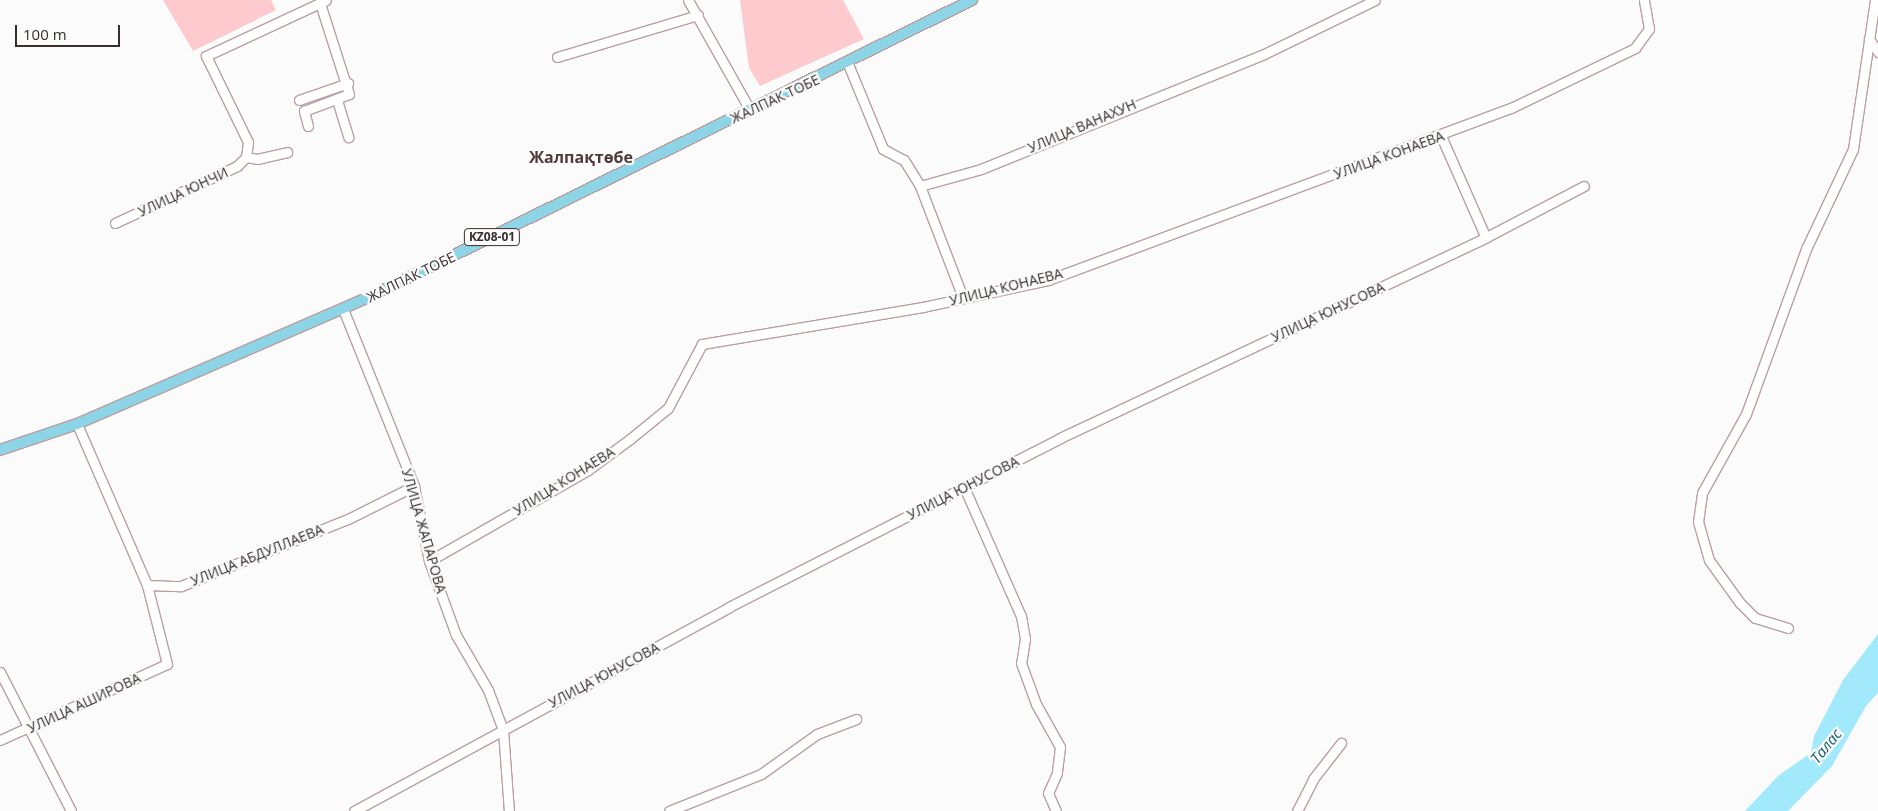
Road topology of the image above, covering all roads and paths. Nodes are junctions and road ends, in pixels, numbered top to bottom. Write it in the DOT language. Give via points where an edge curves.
graph roads {
  1 [pos="688,0"];
  2 [pos="972,0"];
  3 [pos="1375,0"];
  4 [pos="1644,0"];
  5 [pos="1875,0"];
  6 [pos="323,2"];
  7 [pos="698,15"];
  8 [pos="1869,39"];
  9 [pos="1878,52"];
  10 [pos="557,57"];
  11 [pos="848,64"];
  12 [pos="348,83"];
  13 [pos="299,100"];
  14 [pos="337,100"];
  15 [pos="750,110"];
  16 [pos="308,126"];
  17 [pos="1441,136"];
  18 [pos="348,137"];
  19 [pos="287,152"];
  20 [pos="246,157"];
  21 [pos="920,186"];
  22 [pos="1584,186"];
  23 [pos="115,223"];
  24 [pos="1486,238"];
  25 [pos="963,298"];
  26 [pos="343,309"];
  27 [pos="77,424"];
  28 [pos="0,450"];
  29 [pos="414,486"];
  30 [pos="964,487"];
  31 [pos="429,561"];
  32 [pos="147,585"];
  33 [pos="1788,628"];
  34 [pos="0,672"];
  35 [pos="856,719"];
  36 [pos="29,728"];
  37 [pos="502,730"];
  38 [pos="0,740"];
  39 [pos="1341,743"];
  40 [pos="71,811"];
  41 [pos="354,811"];
  42 [pos="509,811"];
  43 [pos="669,811"];
  44 [pos="1056,811"];
  45 [pos="1297,811"];
  1 -- 7 [label="street"];
  2 -- 11 [label="main road, ЖАЛПАК ТОБЕ / KZ08-01"];
  3 -- 21 [label="street, УЛИЦА ВАНАХУН" via="1264,54 981,169"];
  4 -- 17 [label="street, УЛИЦА КОНАЕВА" via="1649,29 1634,48 1511,108"];
  5 -- 8 [label="street"];
  6 -- 12 [label="street"];
  6 -- 20 [label="street" via="206,56 248,142"];
  7 -- 10 [label="street"];
  7 -- 15 [label="street"];
  8 -- 9 [label="street"];
  8 -- 33 [label="street" via="1852,149 1806,249 1746,414 1702,493 1698,522 1709,560 1740,603 1754,618"];
  11 -- 15 [label="main road, ЖАЛПАК ТОБЕ / KZ08-01"];
  11 -- 21 [label="street" via="883,149 904,160"];
  12 -- 13 [label="street"];
  12 -- 14 [label="street" via="349,94"];
  14 -- 16 [label="street" via="304,111"];
  14 -- 18 [label="street"];
  15 -- 26 [label="main road, ЖАЛПАК ТОБЕ / KZ08-01"];
  17 -- 24 [label="street"];
  17 -- 25 [label="street, УЛИЦА КОНАЕВА" via="1048,280"];
  19 -- 20 [label="street" via="257,159"];
  20 -- 23 [label="street, УЛИЦА ЮНЧИ" via="237,166"];
  21 -- 25 [label="street"];
  22 -- 24 [label="street, УЛИЦА ЮНУСОВА"];
  24 -- 30 [label="street, УЛИЦА ЮНУСОВА"];
  25 -- 31 [label="street, УЛИЦА КОНАЕВА" via="702,344 668,408 630,439 588,470"];
  26 -- 27 [label="main road, ЖАЛПАК ТОБЕ / KZ08-01"];
  26 -- 29 [label="street, УЛИЦА ЖАПАРОВА"];
  27 -- 28 [label="main road, ЖАЛПАК ТОБЕ / KZ08-01"];
  27 -- 32 [label="street"];
  29 -- 31 [label="street, УЛИЦА ЖАПАРОВА"];
  29 -- 32 [label="street, УЛИЦА АБДУЛЛАЕВА" via="348,519 181,586"];
  30 -- 37 [label="street, УЛИЦА ЮНУСОВА" via="729,607"];
  30 -- 44 [label="street" via="1021,616 1025,639 1021,663 1036,704 1060,746 1057,773 1048,793"];
  31 -- 37 [label="street, УЛИЦА ЖАПАРОВА" via="456,635 488,690"];
  32 -- 36 [label="street, УЛИЦА АШИРОВА" via="167,664"];
  34 -- 36 [label="street"];
  35 -- 43 [label="street" via="817,734 761,774"];
  36 -- 38 [label="street, УЛИЦА АШИРОВА"];
  36 -- 40 [label="street"];
  37 -- 41 [label="street, УЛИЦА ЮНУСОВА"];
  37 -- 42 [label="street, УЛИЦА ЖАПАРОВА"];
  39 -- 45 [label="street" via="1313,779"];
}
